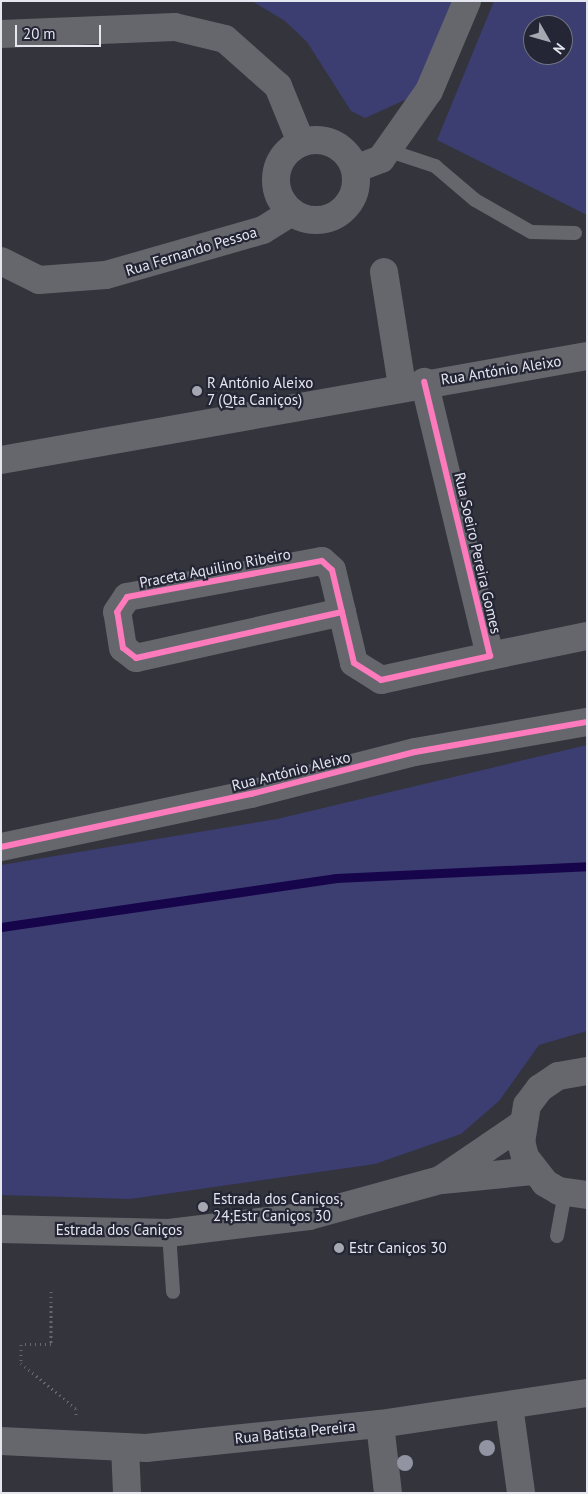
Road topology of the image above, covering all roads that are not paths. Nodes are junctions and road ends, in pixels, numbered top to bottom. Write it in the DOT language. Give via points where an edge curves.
graph roads {
  1 [pos="467,1"];
  2 [pos="1,34"];
  3 [pos="301,142"];
  4 [pos="387,150"];
  5 [pos="355,169"];
  6 [pos="292,212"];
  7 [pos="575,233"];
  8 [pos="1,261"];
  9 [pos="384,272"];
  10 [pos="587,356"];
  11 [pos="413,384"];
  12 [pos="1,460"];
  13 [pos="342,612"];
  14 [pos="587,636"];
  15 [pos="490,656"];
  16 [pos="587,722"];
  17 [pos="1,847"];
  18 [pos="587,1071"];
  19 [pos="521,1125"];
  20 [pos="533,1171"];
  21 [pos="440,1180"];
  22 [pos="578,1196"];
  23 [pos="1,1229"];
  24 [pos="168,1232"];
  25 [pos="558,1236"];
  26 [pos="173,1292"];
  27 [pos="587,1393"];
  28 [pos="509,1406"];
  29 [pos="380,1424"];
  30 [pos="1,1441"];
  31 [pos="125,1447"];
  32 [pos="127,1493"];
  33 [pos="388,1493"];
  34 [pos="521,1493"];
  1 -- 4 [label="street" via="429,90"];
  2 -- 3 [label="street" via="175,27 225,39 278,86"];
  3 -- 5 [label="street" via="314,139 340,147"];
  3 -- 6 [label="street" via="286,152 277,168 278,192"];
  4 -- 5 [label="street" via="381,159"];
  4 -- 7 [label="lane" via="435,166 475,200 531,232"];
  5 -- 6 [label="street" via="354,194 338,213 314,220"];
  6 -- 8 [label="street, Rua Fernando Pessoa" via="263,230 106,275 39,280"];
  9 -- 11 [label="street, Rua Soeiro Pereira Gomes"];
  10 -- 11 [label="street, Rua António Aleixo"];
  11 -- 12 [label="street, Rua António Aleixo"];
  11 -- 15 [label="street, Rua Soeiro Pereira Gomes"];
  13 -- 13 [label="street, Praceta Aquilino Ribeiro" via="136,658 123,648 117,612 127,597 322,561 332,570"];
  13 -- 15 [label="street, Rua Soeiro Pereira Gomes" via="354,663 381,680"];
  14 -- 15 [label="street"];
  16 -- 17 [label="street, Rua António Aleixo" via="415,752 251,794"];
  18 -- 19 [label="street, Estrada dos Caniços" via="558,1076 540,1088"];
  19 -- 20 [label="street" via="525,1157"];
  19 -- 21 [label="street, Estrada dos Caniços"];
  20 -- 21 [label="street, Estrada dos Caniços"];
  20 -- 22 [label="street"];
  21 -- 24 [label="street, Estrada dos Caniços" via="309,1216"];
  22 -- 25 [label="lane"];
  23 -- 24 [label="street, Estrada dos Caniços"];
  24 -- 26 [label="lane"];
  27 -- 28 [label="street, Rua Batista Pereira"];
  28 -- 29 [label="street, Rua Batista Pereira"];
  28 -- 34 [label="street"];
  29 -- 31 [label="street, Rua Batista Pereira"];
  29 -- 33 [label="street"];
  30 -- 31 [label="street, Rua Batista Pereira"];
  31 -- 32 [label="street"];
}
